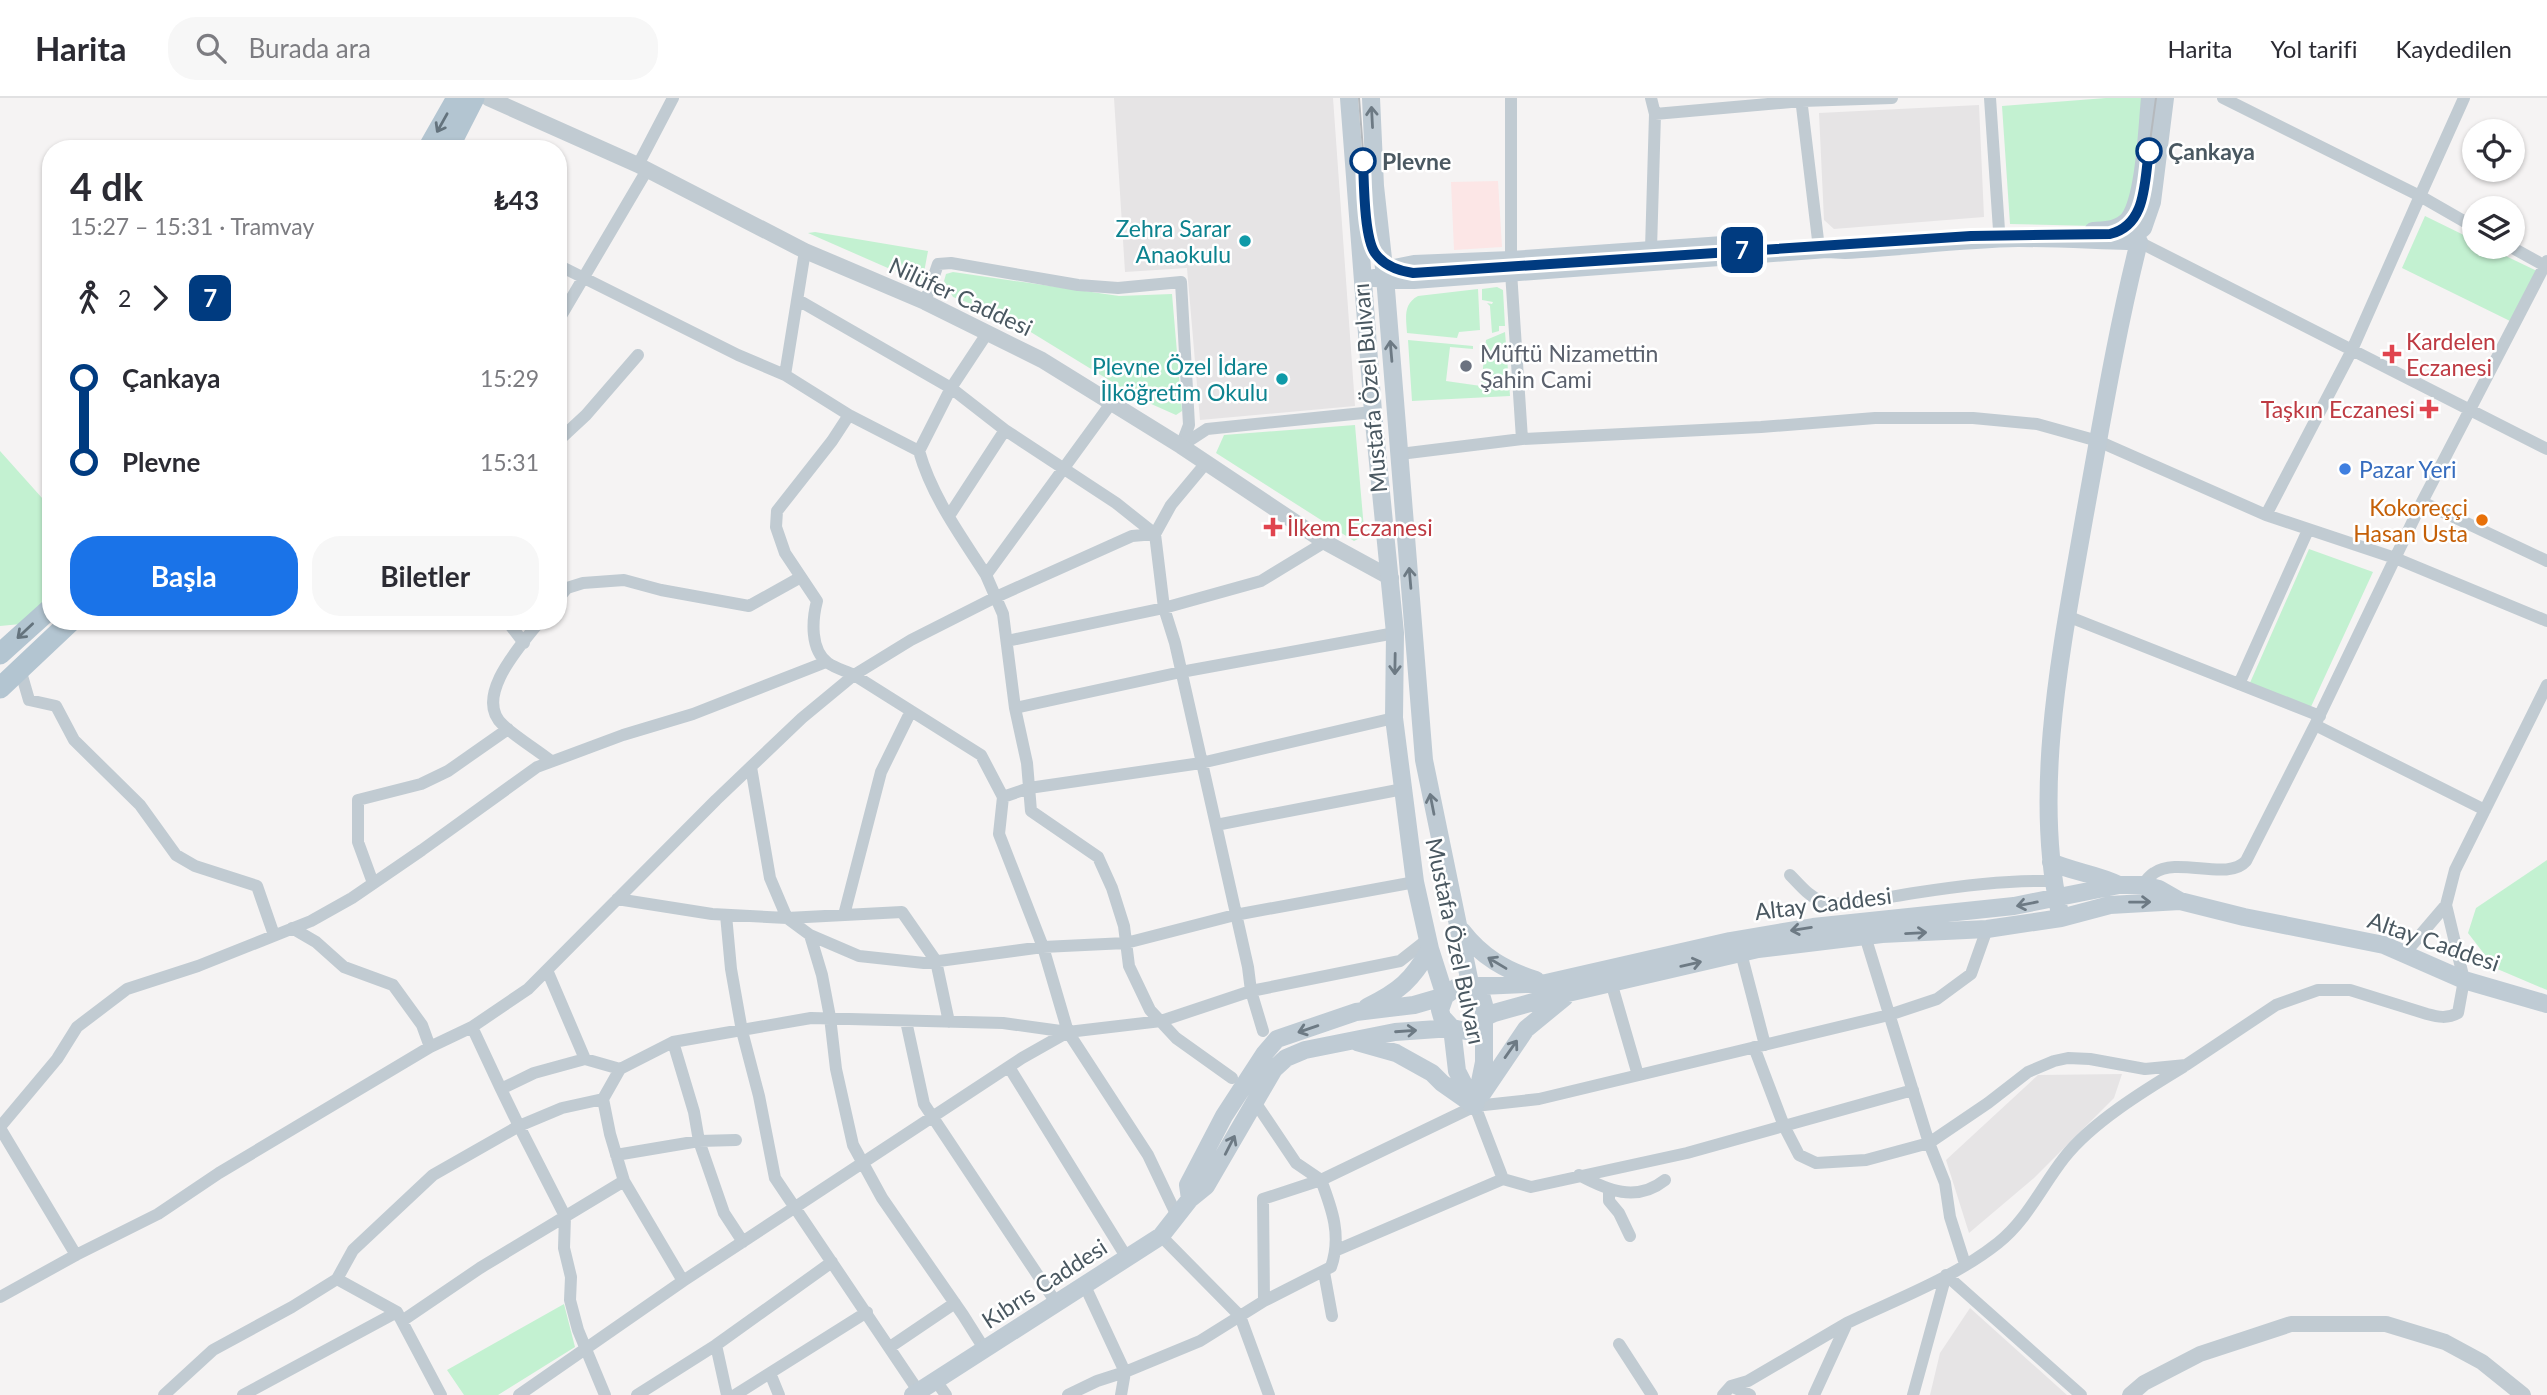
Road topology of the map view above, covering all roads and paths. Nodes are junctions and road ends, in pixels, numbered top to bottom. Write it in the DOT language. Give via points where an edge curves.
graph roads {
  1 [pos="457,98"];
  2 [pos="474,98"];
  3 [pos="488,98"];
  4 [pos="673,98"];
  5 [pos="1349,98"];
  6 [pos="1371,98"];
  7 [pos="1511,98"];
  8 [pos="1651,98"];
  9 [pos="1892,98"];
  10 [pos="1990,98"];
  11 [pos="2150,98"];
  12 [pos="2165,98"];
  13 [pos="2223,98"];
  14 [pos="2464,98"];
  15 [pos="1802,100"];
  16 [pos="1655,114"];
  17 [pos="433,140"];
  18 [pos="453,140"];
  19 [pos="643,167"];
  20 [pos="2420,196"];
  21 [pos="2462,220"];
  22 [pos="1999,230"];
  23 [pos="2132,234"];
  24 [pos="1818,240"];
  25 [pos="1651,248"];
  26 [pos="804,251"];
  27 [pos="2525,254"];
  28 [pos="2546,264"];
  29 [pos="1511,266"];
  30 [pos="567,270"];
  31 [pos="1385,277"];
  32 [pos="582,278"];
  33 [pos="1364,279"];
  34 [pos="798,300"];
  35 [pos="925,302"];
  36 [pos="567,305"];
  37 [pos="988,332"];
  38 [pos="2351,352"];
  39 [pos="638,355"];
  40 [pos="785,375"];
  41 [pos="951,388"];
  42 [pos="1112,402"];
  43 [pos="2471,411"];
  44 [pos="1373,412"];
  45 [pos="849,415"];
  46 [pos="1005,430"];
  47 [pos="567,433"];
  48 [pos="1522,439"];
  49 [pos="2098,441"];
  50 [pos="1181,446"];
  51 [pos="2547,449"];
  52 [pos="919,452"];
  53 [pos="1400,454"];
  54 [pos="1206,463"];
  55 [pos="1066,468"];
  56 [pos="2422,502"];
  57 [pos="2266,515"];
  58 [pos="949,516"];
  59 [pos="2308,530"];
  60 [pos="1155,534"];
  61 [pos="1325,542"];
  62 [pos="2395,558"];
  63 [pos="2547,561"];
  64 [pos="986,575"];
  65 [pos="801,577"];
  66 [pos="1391,578"];
  67 [pos="567,588"];
  68 [pos="996,597"];
  69 [pos="1164,608"];
  70 [pos="42,616"];
  71 [pos="2067,616"];
  72 [pos="2547,621"];
  73 [pos="61,630"];
  74 [pos="514,630"];
  75 [pos="533,630"];
  76 [pos="1395,633"];
  77 [pos="1007,641"];
  78 [pos="524,643"];
  79 [pos="1,652"];
  80 [pos="826,662"];
  81 [pos="20,669"];
  82 [pos="1181,672"];
  83 [pos="854,675"];
  84 [pos="2239,684"];
  85 [pos="2547,685"];
  86 [pos="0,688"];
  87 [pos="1015,708"];
  88 [pos="911,711"];
  89 [pos="1394,718"];
  90 [pos="2317,720"];
  91 [pos="508,729"];
  92 [pos="551,761"];
  93 [pos="1201,763"];
  94 [pos="751,767"];
  95 [pos="1029,788"];
  96 [pos="1403,789"];
  97 [pos="1003,797"];
  98 [pos="2485,810"];
  99 [pos="1216,825"];
  100 [pos="2051,862"];
  101 [pos="1790,875"];
  102 [pos="1416,882"];
  103 [pos="373,883"];
  104 [pos="2119,886"];
  105 [pos="2142,886"];
  106 [pos="2055,890"];
  107 [pos="617,899"];
  108 [pos="2180,901"];
  109 [pos="2446,905"];
  110 [pos="726,915"];
  111 [pos="844,915"];
  112 [pos="1236,915"];
  113 [pos="787,918"];
  114 [pos="2061,918"];
  115 [pos="1458,926"];
  116 [pos="292,928"];
  117 [pos="1987,929"];
  118 [pos="274,935"];
  119 [pos="810,935"];
  120 [pos="1865,936"];
  121 [pos="1126,943"];
  122 [pos="1429,944"];
  123 [pos="1043,947"];
  124 [pos="1741,953"];
  125 [pos="2405,953"];
  126 [pos="936,961"];
  127 [pos="547,970"];
  128 [pos="2464,981"];
  129 [pos="1611,982"];
  130 [pos="1546,983"];
  131 [pos="1471,988"];
  132 [pos="1251,991"];
  133 [pos="1570,992"];
  134 [pos="1445,996"];
  135 [pos="2547,1004"];
  136 [pos="1356,1012"];
  137 [pos="1889,1015"];
  138 [pos="830,1017"];
  139 [pos="1483,1018"];
  140 [pos="906,1021"];
  141 [pos="1161,1021"];
  142 [pos="949,1022"];
  143 [pos="471,1027"];
  144 [pos="1452,1028"];
  145 [pos="742,1031"];
  146 [pos="1068,1031"];
  147 [pos="1263,1031"];
  148 [pos="1352,1040"];
  149 [pos="673,1042"];
  150 [pos="1760,1046"];
  151 [pos="430,1047"];
  152 [pos="586,1059"];
  153 [pos="2186,1065"];
  154 [pos="1009,1067"];
  155 [pos="620,1069"];
  156 [pos="1638,1075"];
  157 [pos="1232,1078"];
  158 [pos="501,1088"];
  159 [pos="1913,1090"];
  160 [pos="604,1100"];
  161 [pos="1255,1102"];
  162 [pos="1475,1107"];
  163 [pos="934,1117"];
  164 [pos="520,1126"];
  165 [pos="1784,1126"];
  166 [pos="0,1127"];
  167 [pos="736,1140"];
  168 [pos="699,1141"];
  169 [pos="1929,1143"];
  170 [pos="616,1155"];
  171 [pos="863,1164"];
  172 [pos="1579,1175"];
  173 [pos="1503,1179"];
  174 [pos="1321,1180"];
  175 [pos="1665,1180"];
  176 [pos="624,1181"];
  177 [pos="1609,1191"];
  178 [pos="1190,1199"];
  179 [pos="795,1208"];
  180 [pos="565,1216"];
  181 [pos="1177,1216"];
  182 [pos="1161,1236"];
  183 [pos="1630,1236"];
  184 [pos="743,1242"];
  185 [pos="1337,1250"];
  186 [pos="76,1255"];
  187 [pos="1127,1258"];
  188 [pos="832,1262"];
  189 [pos="1965,1264"];
  190 [pos="1324,1272"];
  191 [pos="1946,1275"];
  192 [pos="337,1279"];
  193 [pos="683,1281"];
  194 [pos="1085,1286"];
  195 [pos="0,1297"];
  196 [pos="1264,1301"];
  197 [pos="955,1303"];
  198 [pos="1057,1304"];
  199 [pos="867,1312"];
  200 [pos="1332,1315"];
  201 [pos="1240,1316"];
  202 [pos="399,1317"];
  203 [pos="1847,1323"];
  204 [pos="1619,1344"];
  205 [pos="716,1345"];
  206 [pos="890,1347"];
  207 [pos="585,1350"];
  208 [pos="985,1350"];
  209 [pos="1125,1372"];
  210 [pos="770,1373"];
  211 [pos="941,1388"];
  212 [pos="179,1390"];
  213 [pos="1727,1391"];
  214 [pos="916,1393"];
  215 [pos="164,1395"];
  216 [pos="243,1395"];
  217 [pos="441,1395"];
  218 [pos="519,1395"];
  219 [pos="605,1395"];
  220 [pos="638,1395"];
  221 [pos="727,1395"];
  222 [pos="735,1395"];
  223 [pos="779,1395"];
  224 [pos="1068,1395"];
  225 [pos="1121,1395"];
  226 [pos="1269,1395"];
  227 [pos="1652,1395"];
  228 [pos="1750,1395"];
  229 [pos="1814,1395"];
  230 [pos="1913,1395"];
  231 [pos="2081,1395"];
  232 [pos="2130,1395"];
  233 [pos="2523,1395"];
  1 -- 17 [label="main road, one-way"];
  2 -- 18 [label="main road"];
  3 -- 19 [label="street, Nilüfer Caddesi"];
  4 -- 19 [label="street"];
  5 -- 33 [label="main road, Mustafa Özel Bulvarı"];
  31 -- 6 [label="main road, Mustafa Özel Bulvarı, one-way"];
  7 -- 29 [label="street"];
  8 -- 16 [label="street"];
  9 -- 15 [label="street"];
  10 -- 22 [label="street"];
  11 -- 23 [label="main road" via="2137,200 2130,218"];
  12 -- 23 [label="main road" via="2152,202 2143,228"];
  13 -- 20 [label="street"];
  14 -- 20 [label="street"];
  15 -- 16 [label="street"];
  15 -- 24 [label="street"];
  16 -- 25 [label="street"];
  19 -- 26 [label="street, Nilüfer Caddesi"];
  19 -- 32 [label="street"];
  20 -- 21 [label="street"];
  20 -- 38 [label="street"];
  22 -- 23 [label="main road"];
  22 -- 24 [label="main road"];
  23 -- 29 [label="main road" via="2127,241 1970,240"];
  23 -- 38 [label="street"];
  23 -- 49 [label="main road"];
  24 -- 25 [label="main road"];
  25 -- 29 [label="main road"];
  26 -- 34 [label="street"];
  26 -- 35 [label="street, Nilüfer Caddesi"];
  27 -- 28 [label="street"];
  28 -- 43 [label="street"];
  29 -- 31 [label="main road" via="1404,265"];
  29 -- 48 [label="street"];
  30 -- 32 [label="street"];
  31 -- 33 [label="main road"];
  53 -- 31 [label="main road, Mustafa Özel Bulvarı, one-way"];
  32 -- 36 [label="street"];
  32 -- 40 [label="street"];
  33 -- 44 [label="main road, Mustafa Özel Bulvarı"];
  34 -- 40 [label="street"];
  34 -- 41 [label="street"];
  35 -- 37 [label="street, Nilüfer Caddesi"];
  35 -- 50 [label="street" via="938,264 1118,288 1181,282 1189,425"];
  37 -- 41 [label="street"];
  37 -- 42 [label="street, Nilüfer Caddesi"];
  38 -- 43 [label="street"];
  38 -- 57 [label="street"];
  39 -- 47 [label="street"];
  40 -- 45 [label="street"];
  41 -- 46 [label="street"];
  41 -- 52 [label="street"];
  42 -- 50 [label="street, Nilüfer Caddesi"];
  42 -- 55 [label="street"];
  43 -- 51 [label="street"];
  43 -- 56 [label="street"];
  44 -- 50 [label="street" via="1207,429"];
  44 -- 66 [label="main road, Mustafa Özel Bulvarı"];
  45 -- 52 [label="street"];
  45 -- 65 [label="street" via="777,511 776,527 785,553"];
  46 -- 55 [label="street"];
  46 -- 58 [label="street"];
  48 -- 49 [label="street" via="1928,417 2037,424"];
  48 -- 53 [label="street"];
  49 -- 57 [label="street"];
  49 -- 71 [label="main road"];
  50 -- 54 [label="street, Nilüfer Caddesi"];
  52 -- 58 [label="street"];
  115 -- 53 [label="main road, Mustafa Özel Bulvarı, one-way" via="1424,760"];
  54 -- 60 [label="street" via="1171,505"];
  54 -- 61 [label="street, Nilüfer Caddesi"];
  55 -- 60 [label="street"];
  55 -- 64 [label="street"];
  56 -- 62 [label="street"];
  56 -- 63 [label="street"];
  57 -- 59 [label="street"];
  58 -- 64 [label="street"];
  59 -- 62 [label="street"];
  59 -- 84 [label="street"];
  60 -- 68 [label="street" via="1132,536"];
  60 -- 69 [label="street"];
  61 -- 66 [label="street, Nilüfer Caddesi"];
  61 -- 69 [label="street" via="1261,581"];
  62 -- 72 [label="street"];
  62 -- 90 [label="street"];
  64 -- 68 [label="street"];
  65 -- 67 [label="street" via="749,606 624,580"];
  65 -- 80 [label="street" via="817,601 812,621 815,642"];
  66 -- 76 [label="main road, Mustafa Özel Bulvarı"];
  68 -- 77 [label="street"];
  68 -- 83 [label="street"];
  69 -- 77 [label="street"];
  69 -- 82 [label="street"];
  70 -- 79 [label="main road, one-way"];
  71 -- 84 [label="street"];
  71 -- 100 [label="main road" via="2051,747"];
  73 -- 81 [label="main road"];
  74 -- 78 [label="street"];
  75 -- 78 [label="street"];
  76 -- 82 [label="street"];
  76 -- 89 [label="main road, Mustafa Özel Bulvarı, one-way"];
  77 -- 87 [label="street"];
  78 -- 91 [label="street" via="493,694 494,708"];
  80 -- 83 [label="street"];
  80 -- 92 [label="street" via="693,714"];
  81 -- 86 [label="main road"];
  81 -- 118 [label="street" via="29,700 57,706 75,740 140,805 176,855 257,886"];
  82 -- 87 [label="street"];
  82 -- 93 [label="street"];
  83 -- 88 [label="street"];
  83 -- 94 [label="street"];
  84 -- 90 [label="street"];
  85 -- 98 [label="street"];
  87 -- 95 [label="street"];
  88 -- 97 [label="street" via="981,754"];
  88 -- 111 [label="street" via="881,772"];
  89 -- 93 [label="street"];
  89 -- 96 [label="main road, Mustafa Özel Bulvarı"];
  90 -- 98 [label="street"];
  90 -- 105 [label="street" via="2242,865 2160,869"];
  91 -- 92 [label="street"];
  91 -- 103 [label="street" via="421,784 358,800 358,842"];
  92 -- 103 [label="street"];
  93 -- 95 [label="street"];
  93 -- 99 [label="street"];
  94 -- 107 [label="street"];
  94 -- 113 [label="street" via="770,878"];
  95 -- 97 [label="street"];
  95 -- 121 [label="street" via="1031,811 1098,857 1112,888"];
  96 -- 99 [label="street"];
  96 -- 102 [label="main road, Mustafa Özel Bulvarı"];
  97 -- 123 [label="street" via="999,834"];
  98 -- 109 [label="street" via="2455,870"];
  99 -- 112 [label="street"];
  100 -- 104 [label="main road"];
  100 -- 106 [label="main road"];
  101 -- 106 [label="street" via="1808,894 1824,902 2002,882"];
  102 -- 112 [label="street"];
  102 -- 122 [label="main road, Mustafa Özel Bulvarı"];
  103 -- 116 [label="street"];
  104 -- 105 [label="main road, Altay Caddesi"];
  104 -- 106 [label="main road, Altay Caddesi"];
  105 -- 108 [label="main road, Altay Caddesi"];
  106 -- 114 [label="main road"];
  106 -- 130 [label="main road, Altay Caddesi, one-way" via="2014,906 1813,927"];
  107 -- 110 [label="street"];
  107 -- 127 [label="street"];
  114 -- 108 [label="main road, Altay Caddesi, one-way" via="2110,905"];
  108 -- 125 [label="main road, Altay Caddesi"];
  109 -- 125 [label="street"];
  109 -- 128 [label="street"];
  110 -- 113 [label="street"];
  110 -- 145 [label="street"];
  111 -- 113 [label="street"];
  111 -- 126 [label="street" via="902,912"];
  112 -- 121 [label="street"];
  112 -- 132 [label="street"];
  113 -- 119 [label="street"];
  114 -- 117 [label="main road, Altay Caddesi"];
  130 -- 115 [label="main road, one-way" via="1492,961 1475,949"];
  115 -- 131 [label="main road, Mustafa Özel Bulvarı"];
  116 -- 118 [label="street"];
  116 -- 151 [label="street" via="344,967 393,985 422,1024"];
  120 -- 117 [label="main road, Altay Caddesi, one-way"];
  117 -- 137 [label="street" via="1970,974 1937,999"];
  118 -- 166 [label="street" via="127,989 77,1027 57,1059"];
  119 -- 126 [label="street" via="859,956"];
  119 -- 138 [label="street"];
  120 -- 124 [label="main road, Altay Caddesi"];
  120 -- 137 [label="street"];
  121 -- 123 [label="street"];
  121 -- 141 [label="street" via="1138,988"];
  122 -- 132 [label="street" via="1400,961"];
  122 -- 134 [label="main road, Mustafa Özel Bulvarı"];
  122 -- 136 [label="main road" via="1413,977 1384,999"];
  123 -- 126 [label="street"];
  123 -- 146 [label="street"];
  129 -- 124 [label="main road, Altay Caddesi, one-way"];
  124 -- 150 [label="street"];
  125 -- 128 [label="main road, Altay Caddesi"];
  126 -- 142 [label="street"];
  127 -- 143 [label="street" via="528,989"];
  127 -- 152 [label="street"];
  128 -- 135 [label="main road, Altay Caddesi"];
  128 -- 153 [label="street" via="2458,1013 2440,1017 2350,989 2318,990 2276,1005"];
  129 -- 133 [label="main road, Altay Caddesi"];
  129 -- 156 [label="street"];
  130 -- 131 [label="main road, Altay Caddesi"];
  131 -- 134 [label="main road" via="1457,987"];
  131 -- 139 [label="main road, Mustafa Özel Bulvarı" via="1482,998"];
  132 -- 141 [label="street"];
  132 -- 147 [label="street"];
  133 -- 139 [label="main road, Altay Caddesi"];
  162 -- 133 [label="main road, one-way" via="1526,1029"];
  134 -- 136 [label="main road, Kıbrıs Caddesi"];
  134 -- 144 [label="main road, Mustafa Özel Bulvarı" via="1440,1010"];
  136 -- 178 [label="main road, Kıbrıs Caddesi, one-way" via="1277,1040 1265,1053 1224,1116 1188,1185"];
  137 -- 150 [label="street"];
  137 -- 159 [label="street"];
  138 -- 140 [label="street"];
  138 -- 145 [label="street"];
  138 -- 171 [label="street" via="838,1082 853,1145"];
  139 -- 144 [label="main road" via="1466,1031"];
  139 -- 162 [label="main road, Mustafa Özel Bulvarı" via="1484,1062"];
  140 -- 142 [label="street"];
  140 -- 163 [label="street" via="924,1104"];
  141 -- 146 [label="street"];
  141 -- 157 [label="street" via="1176,1038"];
  142 -- 146 [label="street"];
  143 -- 151 [label="street"];
  143 -- 158 [label="street"];
  148 -- 144 [label="main road, Kıbrıs Caddesi, one-way"];
  144 -- 162 [label="main road, Mustafa Özel Bulvarı" via="1457,1071"];
  145 -- 149 [label="street"];
  145 -- 179 [label="street" via="775,1178"];
  146 -- 154 [label="street"];
  146 -- 181 [label="street" via="1148,1155"];
  148 -- 161 [label="main road, Kıbrıs Caddesi" via="1286,1058 1264,1083"];
  148 -- 162 [label="main road" via="1396,1053 1432,1073"];
  149 -- 155 [label="street"];
  149 -- 168 [label="street"];
  150 -- 156 [label="street"];
  150 -- 165 [label="street"];
  151 -- 186 [label="street" via="158,1214"];
  152 -- 155 [label="street"];
  152 -- 158 [label="street" via="534,1073"];
  153 -- 169 [label="street" via="2145,1069 2090,1059 2054,1061 2028,1072"];
  153 -- 189 [label="street" via="2138,1094 2090,1132 2065,1156 2020,1221"];
  154 -- 163 [label="street"];
  154 -- 187 [label="street"];
  155 -- 160 [label="street"];
  156 -- 162 [label="street" via="1539,1100"];
  158 -- 164 [label="street"];
  159 -- 165 [label="street"];
  159 -- 169 [label="street"];
  160 -- 164 [label="street" via="562,1108"];
  160 -- 170 [label="street"];
  161 -- 174 [label="street" via="1296,1163"];
  178 -- 161 [label="main road, Kıbrıs Caddesi, one-way" via="1206,1186"];
  162 -- 173 [label="street"];
  162 -- 174 [label="street"];
  163 -- 171 [label="street"];
  163 -- 198 [label="street"];
  164 -- 180 [label="street"];
  164 -- 192 [label="street" via="433,1175 353,1250"];
  165 -- 169 [label="street" via="1799,1155 1816,1163 1866,1160"];
  165 -- 172 [label="street" via="1687,1153"];
  166 -- 186 [label="street"];
  167 -- 168 [label="street"];
  168 -- 170 [label="street"];
  168 -- 184 [label="street" via="724,1213"];
  169 -- 189 [label="street" via="1945,1184"];
  170 -- 176 [label="street"];
  171 -- 179 [label="street"];
  171 -- 197 [label="street"];
  172 -- 173 [label="street" via="1531,1187"];
  172 -- 177 [label="street"];
  173 -- 185 [label="street"];
  174 -- 185 [label="street" via="1332,1212"];
  174 -- 196 [label="street" via="1263,1199"];
  175 -- 177 [label="street" via="1654,1188"];
  176 -- 180 [label="street"];
  176 -- 193 [label="street"];
  177 -- 183 [label="street" via="1609,1201"];
  178 -- 181 [label="main road, Kıbrıs Caddesi"];
  179 -- 184 [label="street"];
  179 -- 188 [label="street"];
  180 -- 202 [label="street"];
  180 -- 207 [label="street" via="570,1300"];
  181 -- 182 [label="main road, Kıbrıs Caddesi"];
  182 -- 187 [label="main road, Kıbrıs Caddesi"];
  182 -- 201 [label="street"];
  184 -- 193 [label="street"];
  185 -- 190 [label="street"];
  186 -- 195 [label="street"];
  187 -- 194 [label="main road, Kıbrıs Caddesi"];
  188 -- 199 [label="street"];
  188 -- 205 [label="street"];
  189 -- 191 [label="street"];
  190 -- 196 [label="street"];
  190 -- 200 [label="street"];
  191 -- 203 [label="street"];
  191 -- 230 [label="street"];
  191 -- 231 [label="street"];
  192 -- 202 [label="street"];
  192 -- 212 [label="street" via="213,1350"];
  193 -- 207 [label="street"];
  194 -- 198 [label="main road, Kıbrıs Caddesi"];
  194 -- 209 [label="street"];
  196 -- 201 [label="street"];
  197 -- 206 [label="street"];
  197 -- 208 [label="street"];
  198 -- 208 [label="main road, Kıbrıs Caddesi"];
  199 -- 206 [label="street"];
  199 -- 210 [label="street"];
  201 -- 209 [label="street" via="1200,1341"];
  201 -- 226 [label="street"];
  202 -- 216 [label="street"];
  202 -- 217 [label="street"];
  203 -- 213 [label="street"];
  203 -- 229 [label="street"];
  204 -- 227 [label="street"];
  205 -- 220 [label="street"];
  205 -- 221 [label="street"];
  206 -- 214 [label="street"];
  207 -- 218 [label="street"];
  207 -- 219 [label="street"];
  208 -- 211 [label="main road, Kıbrıs Caddesi"];
  209 -- 224 [label="street"];
  209 -- 225 [label="street"];
  210 -- 222 [label="street"];
  210 -- 223 [label="street"];
  211 -- 214 [label="main road, Kıbrıs Caddesi"];
  212 -- 215 [label="street"];
  213 -- 228 [label="street"];
  232 -- 233 [label="street" via="2200,1354 2291,1324 2386,1324 2445,1342 2482,1362"];
}
